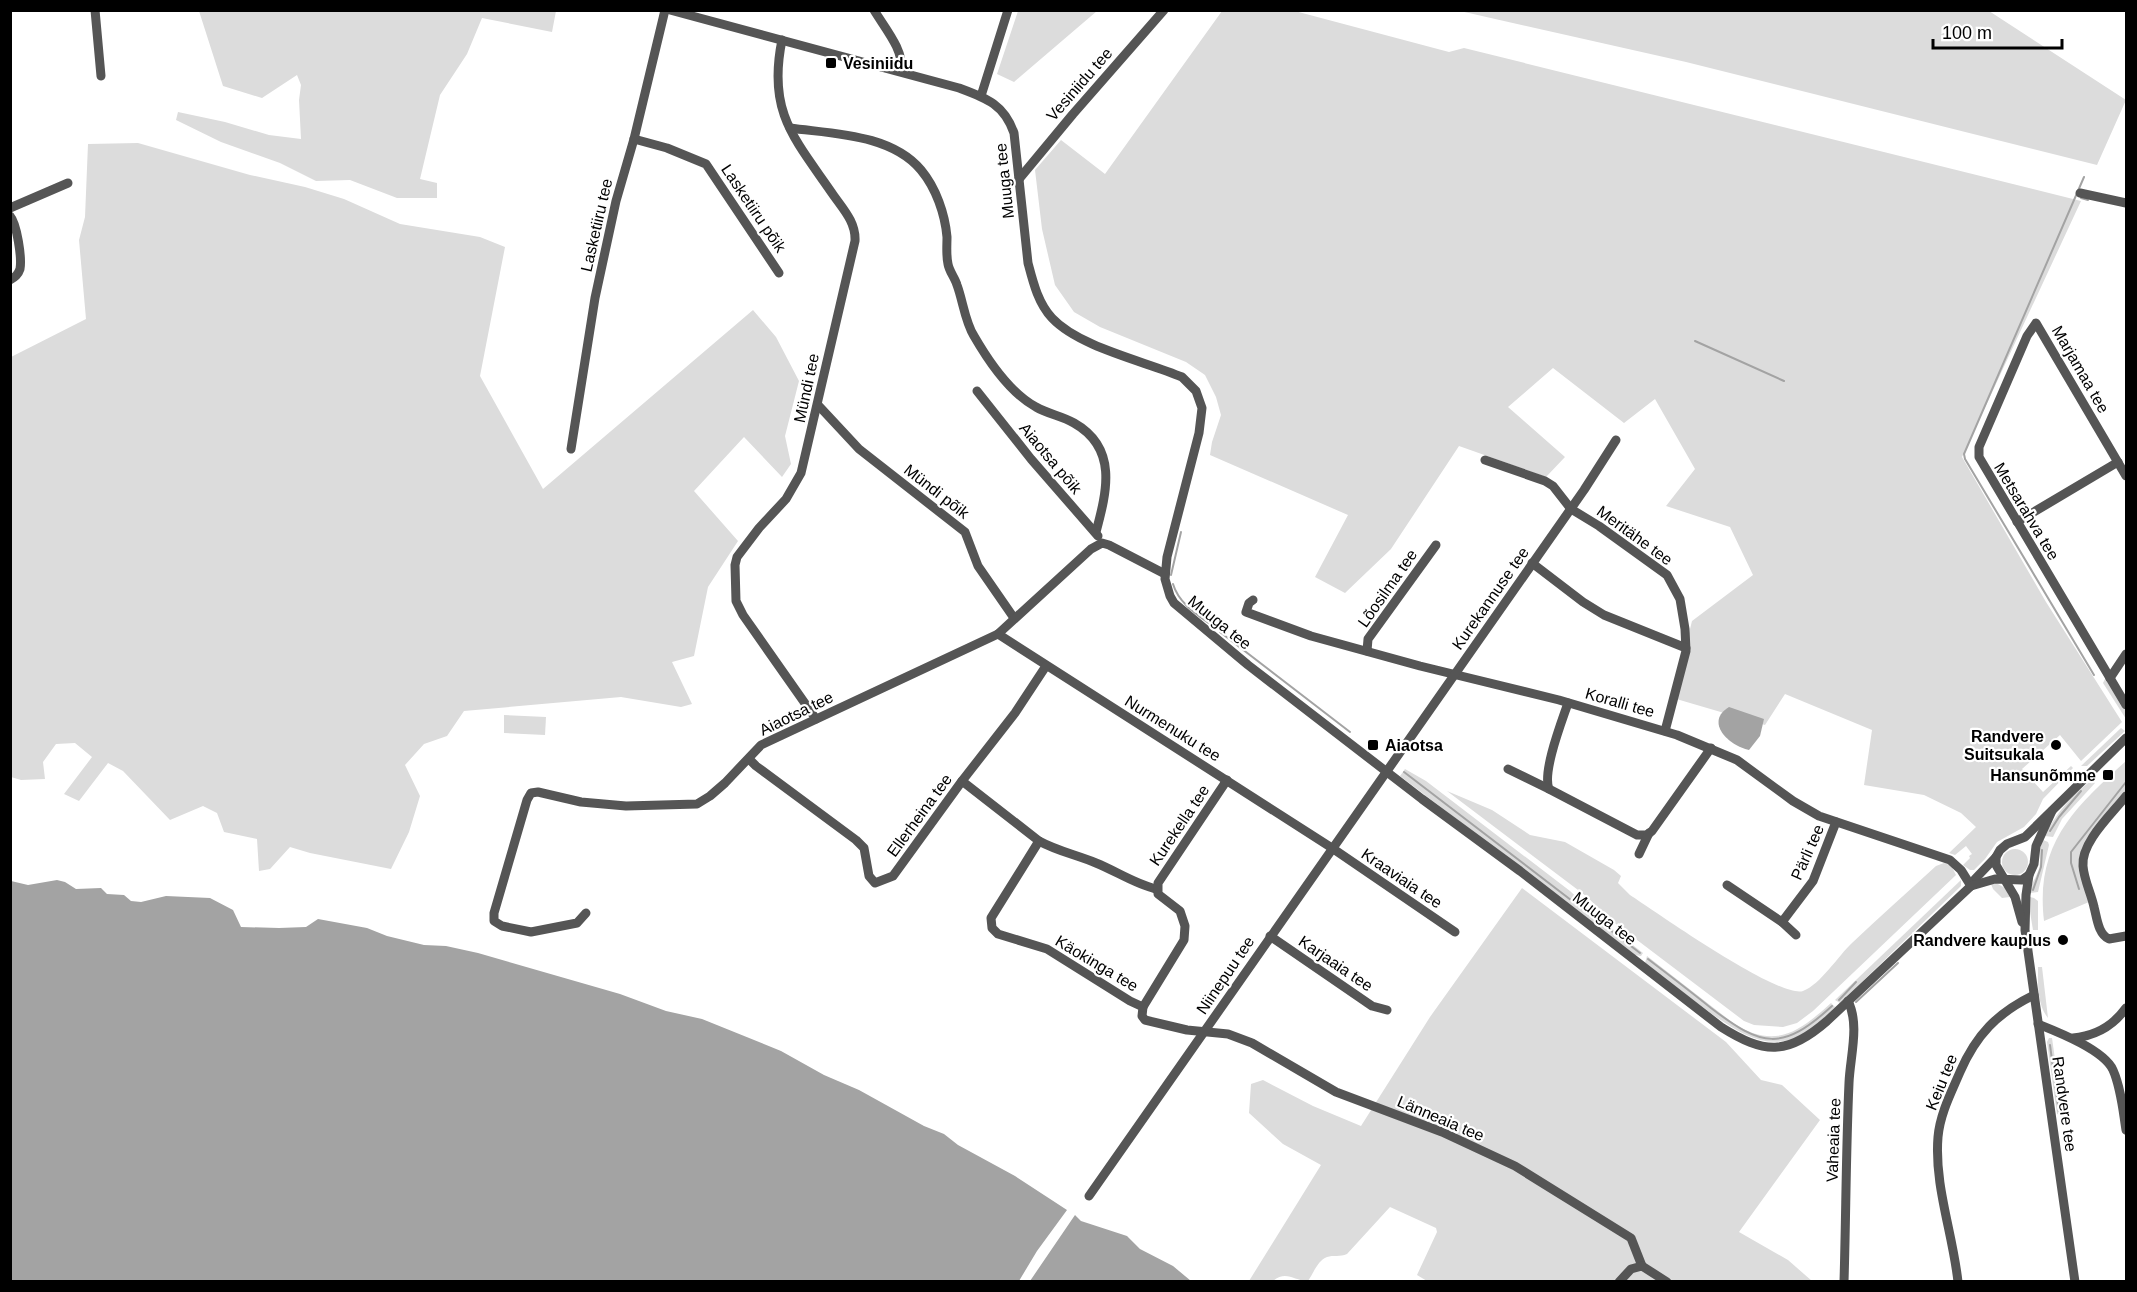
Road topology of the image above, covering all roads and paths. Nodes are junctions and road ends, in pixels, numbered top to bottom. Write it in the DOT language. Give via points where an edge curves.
graph roads {
  1 [pos="95,10"];
  2 [pos="664,10"];
  3 [pos="670,10"];
  4 [pos="874,10"];
  5 [pos="1008,10"];
  6 [pos="1164,10"];
  7 [pos="782,40"];
  8 [pos="901,71"];
  9 [pos="101,76"];
  10 [pos="981,96"];
  11 [pos="790,128"];
  12 [pos="634,140"];
  13 [pos="1019,179"];
  14 [pos="68,183"];
  15 [pos="2080,193"];
  16 [pos="2127,203"];
  17 [pos="10,208"];
  18 [pos="10,216"];
  19 [pos="779,273"];
  20 [pos="10,280"];
  21 [pos="2036,323"];
  22 [pos="977,391"];
  23 [pos="818,405"];
  24 [pos="1616,440"];
  25 [pos="571,449"];
  26 [pos="1485,460"];
  27 [pos="2118,462"];
  28 [pos="2127,476"];
  29 [pos="1571,509"];
  30 [pos="2017,522"];
  31 [pos="1096,532"];
  32 [pos="1102,543"];
  33 [pos="1436,545"];
  34 [pos="1532,563"];
  35 [pos="1165,574"];
  36 [pos="1253,600"];
  37 [pos="1014,618"];
  38 [pos="998,634"];
  39 [pos="1686,648"];
  40 [pos="1367,651"];
  41 [pos="2127,654"];
  42 [pos="1046,666"];
  43 [pos="1456,674"];
  44 [pos="2110,678"];
  45 [pos="1568,703"];
  46 [pos="2127,705"];
  47 [pos="816,719"];
  48 [pos="1665,731"];
  49 [pos="2124,740"];
  50 [pos="1711,748"];
  51 [pos="2127,752"];
  52 [pos="749,759"];
  53 [pos="1508,769"];
  54 [pos="1388,772"];
  55 [pos="1227,780"];
  56 [pos="962,781"];
  57 [pos="1549,789"];
  58 [pos="2127,796"];
  59 [pos="2052,811"];
  60 [pos="1836,822"];
  61 [pos="1649,833"];
  62 [pos="1039,841"];
  63 [pos="2015,842"];
  64 [pos="1332,848"];
  65 [pos="1639,854"];
  66 [pos="1996,857"];
  67 [pos="2034,857"];
  68 [pos="2029,875"];
  69 [pos="2005,878"];
  70 [pos="1727,885"];
  71 [pos="1971,886"];
  72 [pos="1156,889"];
  73 [pos="586,913"];
  74 [pos="1782,922"];
  75 [pos="2025,930"];
  76 [pos="1455,932"];
  77 [pos="1796,934"];
  78 [pos="1270,936"];
  79 [pos="2127,936"];
  80 [pos="2034,995"];
  81 [pos="1848,1001"];
  82 [pos="1143,1007"];
  83 [pos="1387,1010"];
  84 [pos="2125,1012"];
  85 [pos="2038,1024"];
  86 [pos="1205,1031"];
  87 [pos="2073,1038"];
  88 [pos="2126,1126"];
  89 [pos="1089,1196"];
  90 [pos="1642,1266"];
  91 [pos="1619,1281"];
  92 [pos="1667,1281"];
  93 [pos="1844,1281"];
  94 [pos="1958,1281"];
  95 [pos="2075,1281"];
  1 -- 9 [label="street"];
  2 -- 12 [label="street, Lasketiiru tee"];
  3 -- 7 [label="street, Muuga tee"];
  4 -- 8 [label="street" via="900,54"];
  5 -- 10 [label="street"];
  6 -- 13 [label="street, Vesiniidu tee"];
  7 -- 8 [label="street, Muuga tee"];
  7 -- 11 [label="street, Mündi tee" via="778,92"];
  8 -- 10 [label="street, Muuga tee"];
  10 -- 13 [label="street, Muuga tee" via="992,101 1010,121"];
  11 -- 23 [label="street, Mündi tee" via="847,214 855,234 854,253"];
  11 -- 31 [label="street" via="867,140 896,150 921,170 938,198 948,265 972,334 1009,386 1035,407 1084,430 1102,452 1106,484"];
  12 -- 19 [label="street, Lasketiiru põik" via="706,164"];
  12 -- 25 [label="street, Lasketiiru tee" via="595,298"];
  13 -- 35 [label="street, Muuga tee" via="1032,280 1052,317 1072,334 1182,377 1199,398 1199,433"];
  14 -- 17 [label="street"];
  15 -- 16 [label="street"];
  18 -- 20 [label="street" via="16,224 20,267 17,276"];
  21 -- 27 [label="street, Marjamaa tee"];
  21 -- 30 [label="street, Metsarahva tee" via="1979,447 1982,465"];
  22 -- 31 [label="street, Aiaotsa põik"];
  23 -- 37 [label="street, Mündi põik" via="859,449 965,532 978,566"];
  23 -- 47 [label="street, Mündi tee" via="795,487 759,528 737,557 735,566 736,601 743,615"];
  24 -- 29 [label="street, Kurekannuse tee"];
  26 -- 29 [label="street, Meritähe tee" via="1545,481"];
  27 -- 28 [label="street, Marjamaa tee"];
  27 -- 30 [label="street"];
  29 -- 34 [label="street, Kurekannuse tee"];
  29 -- 39 [label="street, Meritähe tee" via="1667,575 1680,599"];
  30 -- 44 [label="street, Metsarahva tee"];
  31 -- 32 [label="street, Aiaotsa põik"];
  32 -- 35 [label="street"];
  32 -- 37 [label="street, Aiaotsa tee"];
  33 -- 40 [label="street, Lõosilma tee" via="1368,639"];
  34 -- 39 [label="street" via="1604,615"];
  34 -- 43 [label="street, Kurekannuse tee"];
  35 -- 54 [label="street, Muuga tee" via="1170,596 1181,611"];
  36 -- 40 [label="street, Koralli tee" via="1246,612 1256,617"];
  37 -- 38 [label="street, Aiaotsa tee"];
  38 -- 42 [label="street, Nurmenuku tee"];
  38 -- 47 [label="street, Aiaotsa tee"];
  39 -- 48 [label="street, Meritähe tee"];
  40 -- 43 [label="street, Koralli tee"];
  41 -- 44 [label="street"];
  42 -- 55 [label="street, Nurmenuku tee"];
  42 -- 56 [label="street, Ellerheina tee"];
  43 -- 45 [label="street, Koralli tee"];
  43 -- 54 [label="street, Kurekannuse tee"];
  44 -- 46 [label="street, Metsarahva tee"];
  45 -- 48 [label="street, Koralli tee"];
  45 -- 57 [label="street" via="1551,759"];
  47 -- 52 [label="street, Aiaotsa tee" via="760,745"];
  48 -- 50 [label="street, Koralli tee"];
  49 -- 51 [label="street"];
  49 -- 59 [label="street, Randvere tee"];
  50 -- 60 [label="street, Koralli tee" via="1737,760 1792,801"];
  50 -- 61 [label="street"];
  52 -- 56 [label="street, Ellerheina tee" via="856,840 864,848 875,883 893,876"];
  52 -- 73 [label="street, Aiaotsa tee" via="697,804 626,806 531,793 494,921 531,932 577,923"];
  53 -- 57 [label="street"];
  54 -- 64 [label="street, Niinepuu tee"];
  54 -- 81 [label="street, Muuga tee" via="1742,1040 1765,1047 1797,1042"];
  55 -- 64 [label="street, Nurmenuku tee"];
  55 -- 72 [label="street, Kurekella tee"];
  56 -- 62 [label="street"];
  57 -- 61 [label="street" via="1637,835"];
  58 -- 79 [label="street" via="2091,840 2083,860 2101,932 2109,939"];
  59 -- 63 [label="street, Randvere tee"];
  59 -- 67 [label="street, Randvere tee"];
  60 -- 71 [label="street, Koralli tee" via="1950,860"];
  60 -- 74 [label="street, Pärli tee" via="1813,881"];
  61 -- 65 [label="street"];
  62 -- 72 [label="street"];
  62 -- 82 [label="street, Käokinga tee" via="991,918 992,928 998,934 1047,949"];
  63 -- 66 [label="street, Randvere tee" via="2000,849"];
  63 -- 67 [label="street" via="2024,844"];
  64 -- 76 [label="street, Kraaviaia tee"];
  64 -- 78 [label="street, Niinepuu tee"];
  66 -- 69 [label="street, Randvere tee" via="1999,873"];
  66 -- 71 [label="street, Muuga tee"];
  67 -- 68 [label="street, Randvere tee"];
  68 -- 69 [label="street" via="2022,880"];
  68 -- 75 [label="street, Randvere tee"];
  69 -- 71 [label="street, Muuga tee"];
  69 -- 75 [label="street, Randvere tee"];
  70 -- 74 [label="street"];
  71 -- 81 [label="street, Muuga tee"];
  72 -- 82 [label="street, Kurekella tee" via="1180,911 1184,940"];
  74 -- 77 [label="street"];
  75 -- 80 [label="street, Randvere tee"];
  78 -- 83 [label="street, Karjaaia tee" via="1372,1006"];
  78 -- 86 [label="street, Niinepuu tee"];
  80 -- 85 [label="street, Randvere tee"];
  80 -- 94 [label="street, Keiu tee" via="1994,1021 1976,1041 1941,1118 1940,1179"];
  81 -- 93 [label="street, Vaheaia tee" via="1854,1023"];
  82 -- 86 [label="street, Käokinga tee" via="1145,1020"];
  84 -- 87 [label="street" via="2100,1031"];
  85 -- 87 [label="street"];
  85 -- 95 [label="street, Randvere tee"];
  86 -- 89 [label="street, Niinepuu tee"];
  86 -- 90 [label="street, Länneaia tee" via="1252,1042 1336,1092 1442,1132 1515,1166 1631,1239"];
  87 -- 88 [label="street" via="2110,1065"];
  90 -- 91 [label="street" via="1631,1269"];
  90 -- 92 [label="street"];
}
